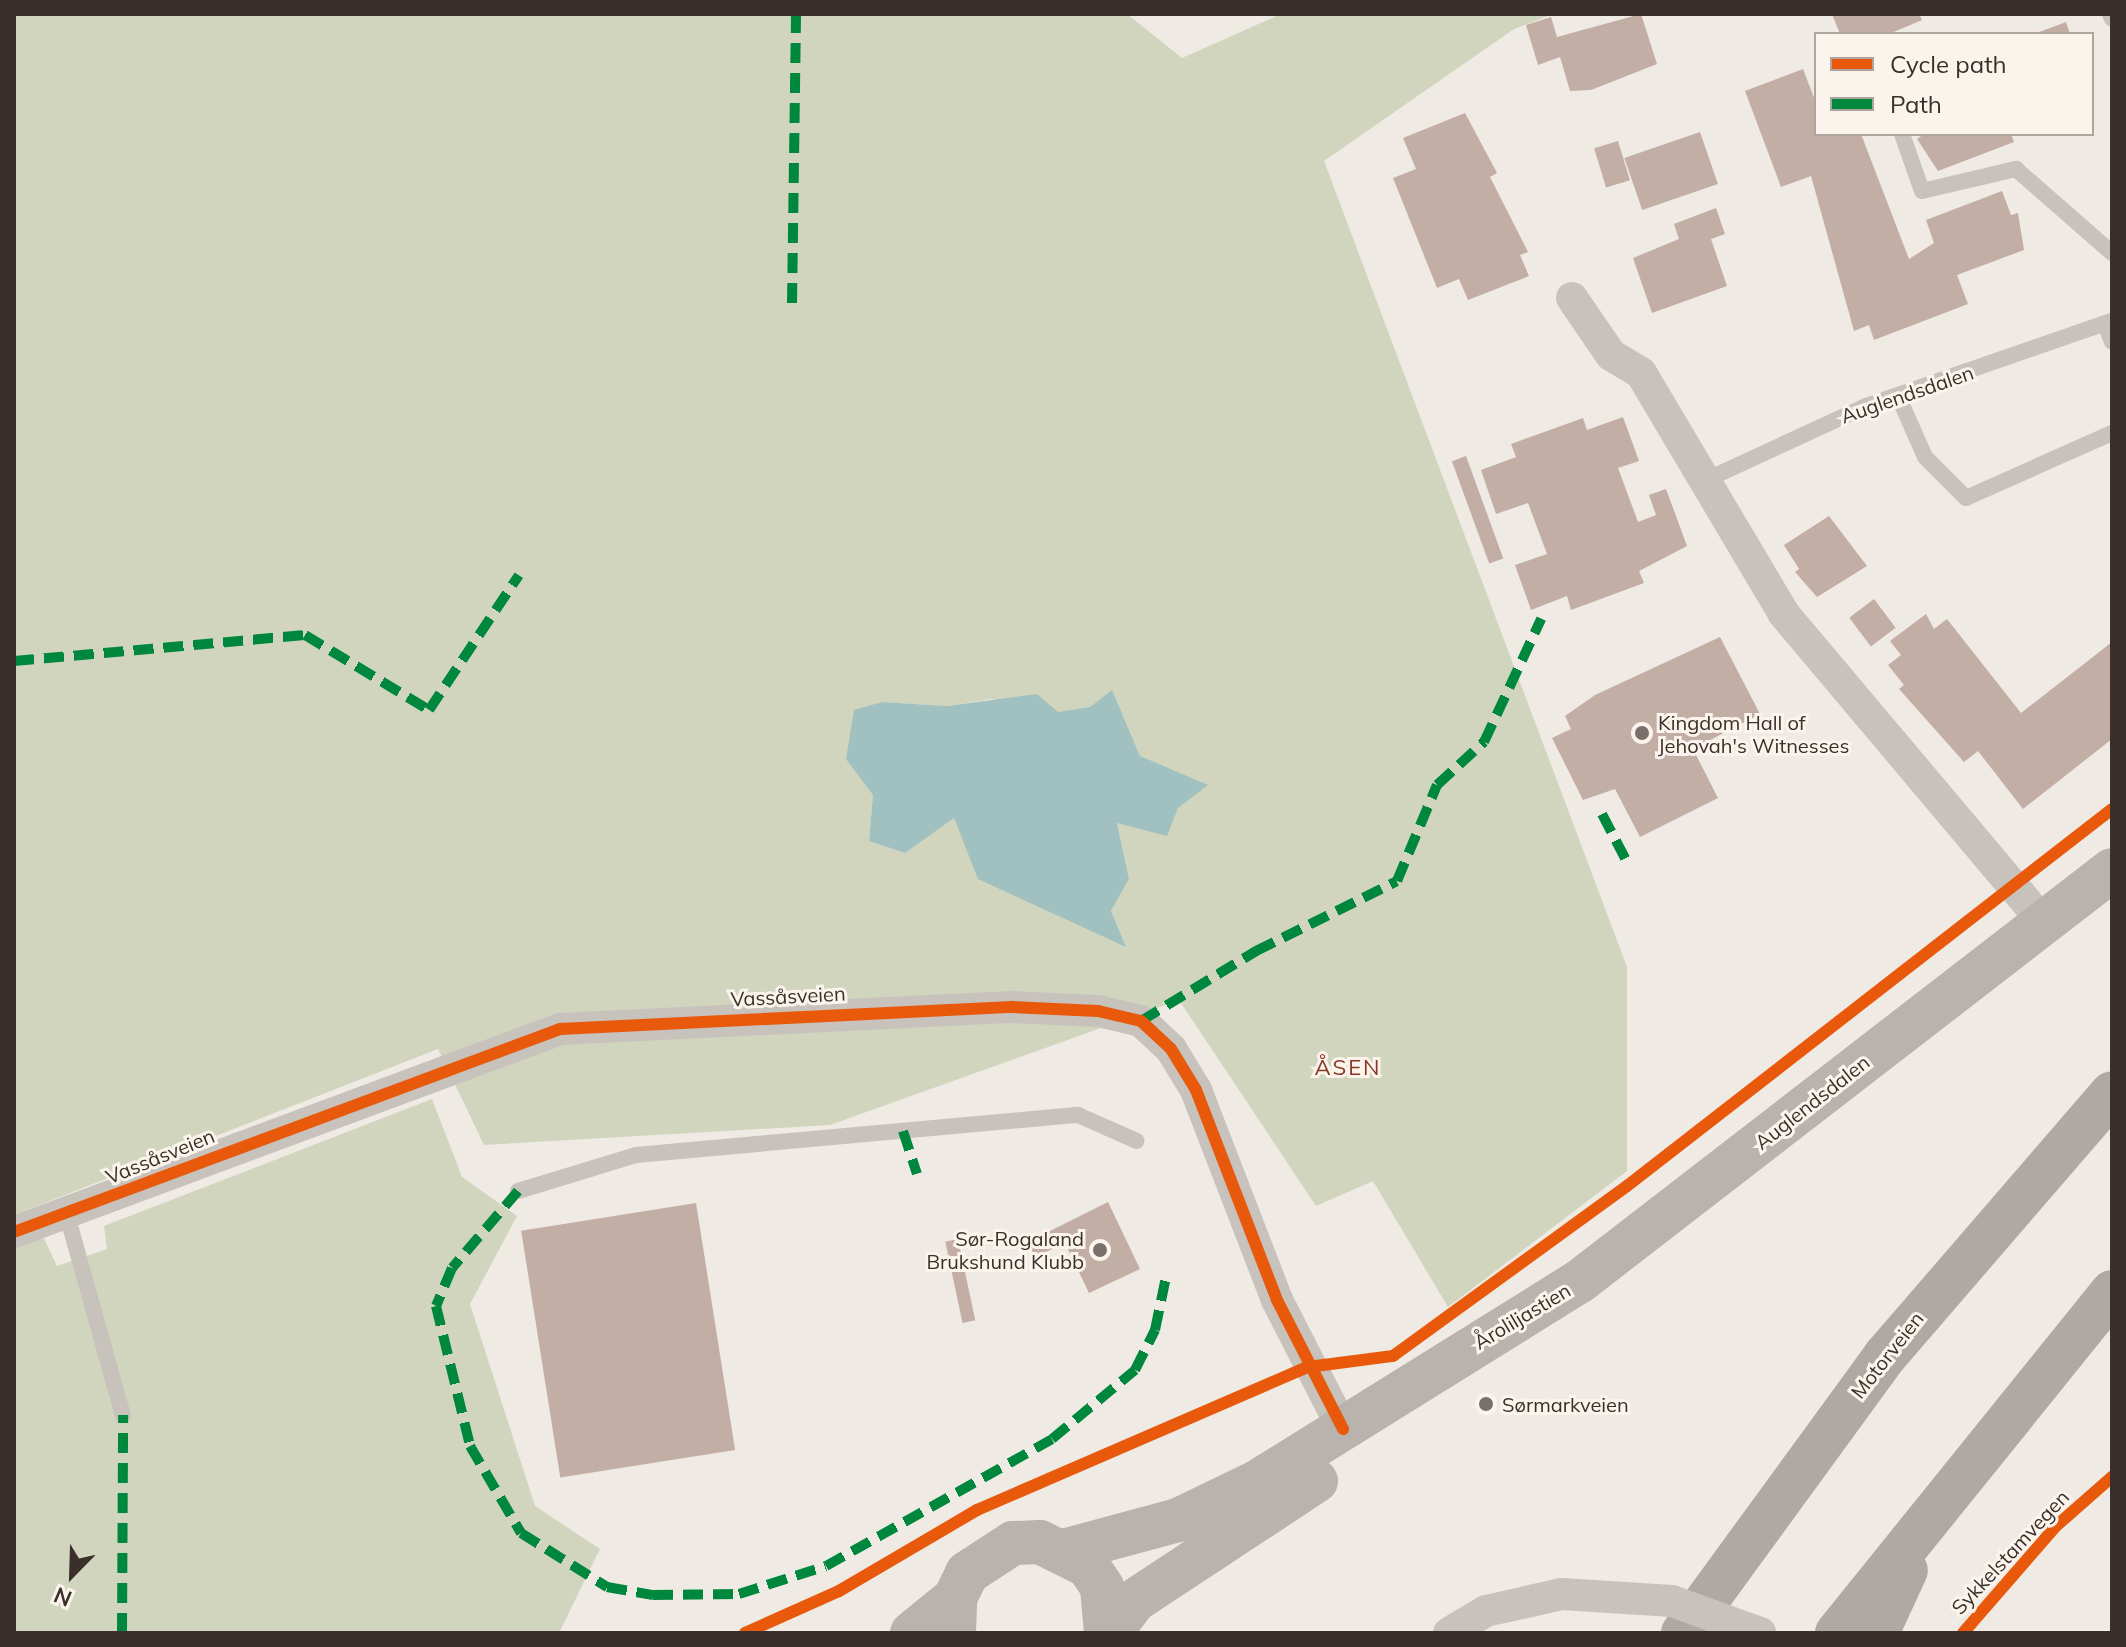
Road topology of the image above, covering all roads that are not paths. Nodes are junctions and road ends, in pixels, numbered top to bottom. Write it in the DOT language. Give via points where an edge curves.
graph roads {
  1 [pos="1903,136"];
  2 [pos="2112,253"];
  3 [pos="1572,298"];
  4 [pos="2109,322"];
  5 [pos="2112,342"];
  6 [pos="1899,398"];
  7 [pos="2112,433"];
  8 [pos="1708,479"];
  9 [pos="2112,870"];
  10 [pos="2043,922"];
  11 [pos="2112,1093"];
  12 [pos="1137,1141"];
  13 [pos="518,1191"];
  14 [pos="67,1215"];
  15 [pos="14,1232"];
  16 [pos="1580,1281"];
  17 [pos="2112,1292"];
  18 [pos="123,1415"];
  19 [pos="1343,1429"];
  20 [pos="1939,1499"];
  21 [pos="1067,1550"];
  22 [pos="954,1615"];
  23 [pos="912,1633"];
  24 [pos="1108,1633"];
  25 [pos="1449,1633"];
  26 [pos="1683,1633"];
  27 [pos="1760,1633"];
  28 [pos="1837,1633"];
  29 [pos="1877,1633"];
  1 -- 2 [label="lane" via="1922,191 2016,169"];
  3 -- 8 [label="street" via="1611,355 1641,373"];
  4 -- 5 [label="lane"];
  4 -- 6 [label="lane, Auglendsdalen"];
  6 -- 7 [label="lane" via="1925,457 1966,498"];
  6 -- 8 [label="lane, Auglendsdalen" via="1866,406"];
  8 -- 10 [label="street" via="1784,614"];
  9 -- 10 [label="main road, Auglendsdalen"];
  10 -- 16 [label="main road, Auglendsdalen"];
  11 -- 26 [label="highway, Motorveien" via="1885,1356"];
  12 -- 13 [label="lane" via="1078,1115 636,1155"];
  14 -- 15 [label="street, Vassåsveien"];
  14 -- 18 [label="lane"];
  14 -- 19 [label="street, Vassåsveien" via="316,1115 560,1029 1012,1007 1098,1011 1141,1021 1171,1049 1196,1090 1277,1300"];
  16 -- 19 [label="main road, Åroliljastien"];
  16 -- 24 [label="main road, Åroliljastien" via="1528,1336 1145,1593"];
  17 -- 20 [label="highway"];
  19 -- 21 [label="main road, Åroliljastien" via="1178,1520"];
  20 -- 28 [label="highway"];
  20 -- 29 [label="highway"];
  21 -- 22 [label="main road" via="1040,1542 1000,1548 967,1573"];
  21 -- 24 [label="main road" via="1102,1587"];
  22 -- 23 [label="main road"];
  25 -- 27 [label="street, bridge" via="1486,1611 1562,1594 1672,1601"];
}
